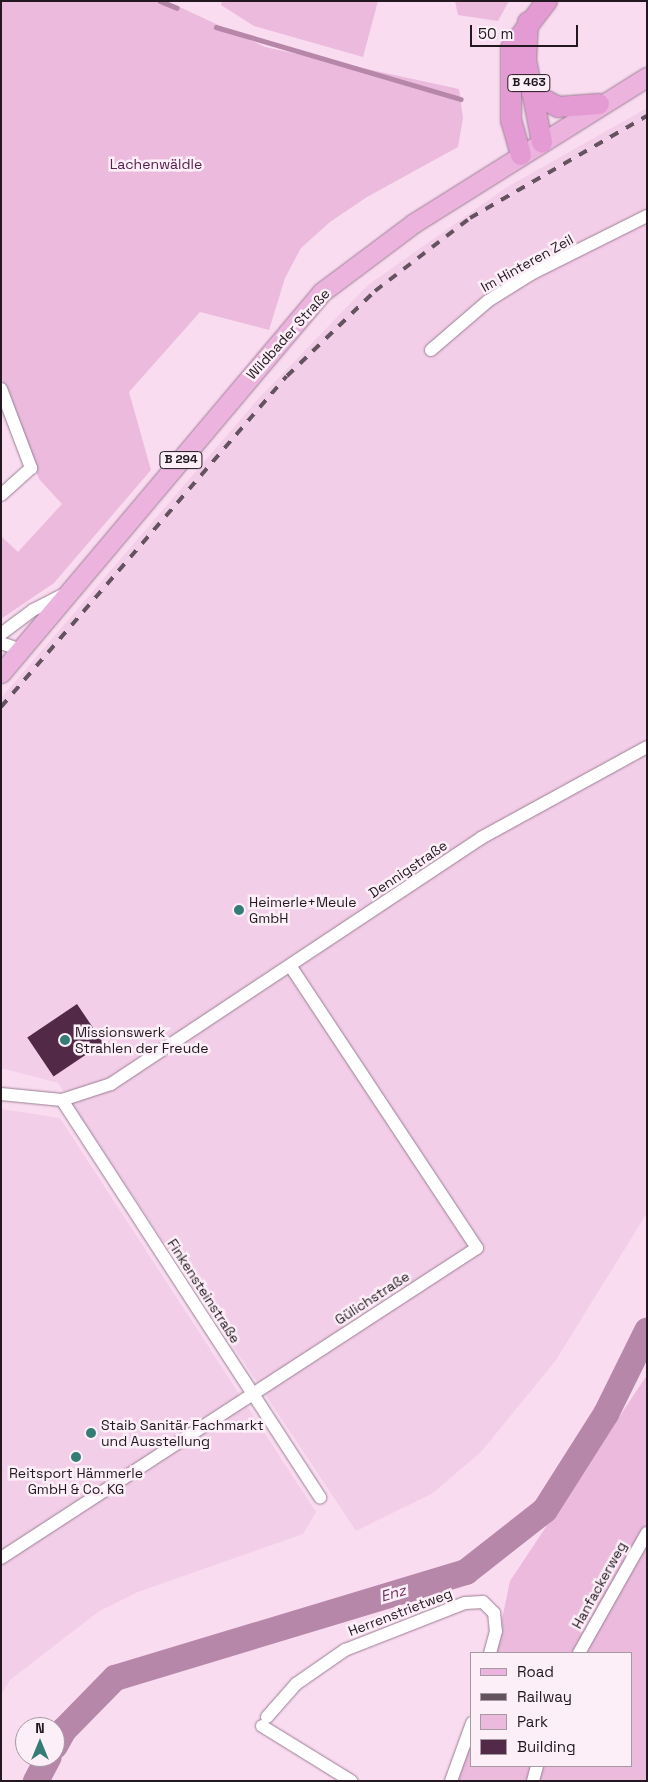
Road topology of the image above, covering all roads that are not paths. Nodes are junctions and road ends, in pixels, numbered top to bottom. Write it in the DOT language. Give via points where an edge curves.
graph roads {
  1 [pos="547,1"];
  2 [pos="528,22"];
  3 [pos="647,77"];
  4 [pos="532,93"];
  5 [pos="599,104"];
  6 [pos="542,142"];
  7 [pos="521,154"];
  8 [pos="647,216"];
  9 [pos="431,350"];
  10 [pos="1,389"];
  11 [pos="1,495"];
  12 [pos="76,588"];
  13 [pos="1,634"];
  14 [pos="1,643"];
  15 [pos="21,650"];
  16 [pos="1,673"];
  17 [pos="647,747"];
  18 [pos="290,966"];
  19 [pos="1,1094"];
  20 [pos="62,1100"];
  21 [pos="252,1394"];
  22 [pos="320,1498"];
  23 [pos="647,1532"];
  24 [pos="1,1558"];
  25 [pos="490,1652"];
  26 [pos="580,1652"];
  27 [pos="470,1729"];
  28 [pos="537,1767"];
  29 [pos="351,1781"];
  30 [pos="451,1781"];
  31 [pos="533,1781"];
  1 -- 2 [label="highway, B 463"];
  2 -- 4 [label="highway, B 463" via="526,60"];
  2 -- 7 [label="highway, B 463" via="518,34 509,58 511,121"];
  3 -- 5 [label="main road, Wildbader Straße / B 294"];
  4 -- 5 [label="highway, B 463" via="558,108"];
  4 -- 6 [label="highway, B 463"];
  5 -- 6 [label="main road, Wildbader Straße / B 294"];
  6 -- 7 [label="main road, Wildbader Straße / B 294"];
  7 -- 12 [label="main road, Wildbader Straße / B 294" via="382,244 322,292"];
  8 -- 9 [label="street, Im Hinteren Zeil" via="532,274 488,301"];
  10 -- 11 [label="street" via="32,468"];
  12 -- 13 [label="street" via="33,610"];
  12 -- 15 [label="main road, Wildbader Straße / B 294"];
  14 -- 15 [label="street"];
  15 -- 16 [label="main road, Wildbader Straße / B 294"];
  17 -- 18 [label="street, Dennigstraße" via="481,838"];
  18 -- 20 [label="street, Dennigstraße" via="111,1084"];
  18 -- 21 [label="street, Gülichstraße" via="477,1248"];
  19 -- 20 [label="street"];
  20 -- 21 [label="street, Finkensteinstraße"];
  21 -- 22 [label="street, Finkensteinstraße"];
  21 -- 24 [label="street, Gülichstraße"];
  23 -- 26 [label="street, Hanfackerweg"];
  25 -- 29 [label="street, Herrenstrietweg" via="496,1631 494,1613 483,1602 465,1603 346,1650 296,1684 264,1722"];
  27 -- 30 [label="street"];
  28 -- 31 [label="street"];
}
